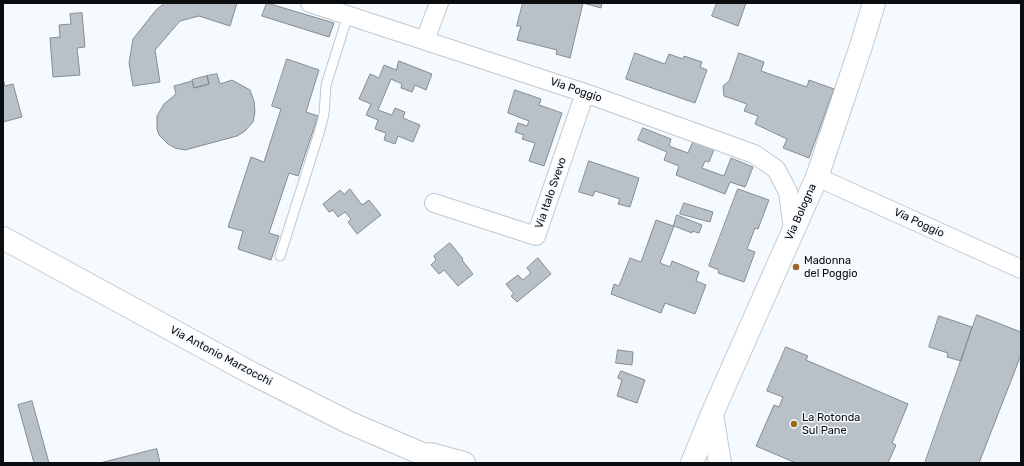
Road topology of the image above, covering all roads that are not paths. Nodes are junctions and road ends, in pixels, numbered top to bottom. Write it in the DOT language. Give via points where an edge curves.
graph roads {
  1 [pos="310,3"];
  2 [pos="439,3"];
  3 [pos="874,3"];
  4 [pos="348,15"];
  5 [pos="425,40"];
  6 [pos="585,93"];
  7 [pos="817,177"];
  8 [pos="434,203"];
  9 [pos="793,230"];
  10 [pos="3,238"];
  11 [pos="280,256"];
  12 [pos="1021,269"];
  13 [pos="712,414"];
  14 [pos="406,447"];
  15 [pos="444,463"];
  16 [pos="464,463"];
  17 [pos="675,463"];
  18 [pos="692,463"];
  19 [pos="720,463"];
  1 -- 4 [label="street, Via Poggio"];
  2 -- 5 [label="street"];
  3 -- 7 [label="main road, Via Bologna"];
  4 -- 5 [label="street, Via Poggio"];
  4 -- 11 [label="lane" via="326,85 320,130"];
  5 -- 6 [label="street, Via Poggio"];
  6 -- 8 [label="street, Via Italo Svevo" via="536,236"];
  6 -- 9 [label="street, Via Poggio" via="754,154 776,169 788,192"];
  7 -- 9 [label="main road, Via Bologna"];
  7 -- 12 [label="street, Via Poggio"];
  9 -- 13 [label="main road, Via Bologna"];
  10 -- 14 [label="main road, Via Antonio Marzocchi" via="253,374 350,423"];
  13 -- 17 [label="main road"];
  13 -- 18 [label="main road, Via Bologna"];
  13 -- 19 [label="main road"];
  14 -- 15 [label="main road, Via Antonio Marzocchi"];
  14 -- 16 [label="main road"];
}
